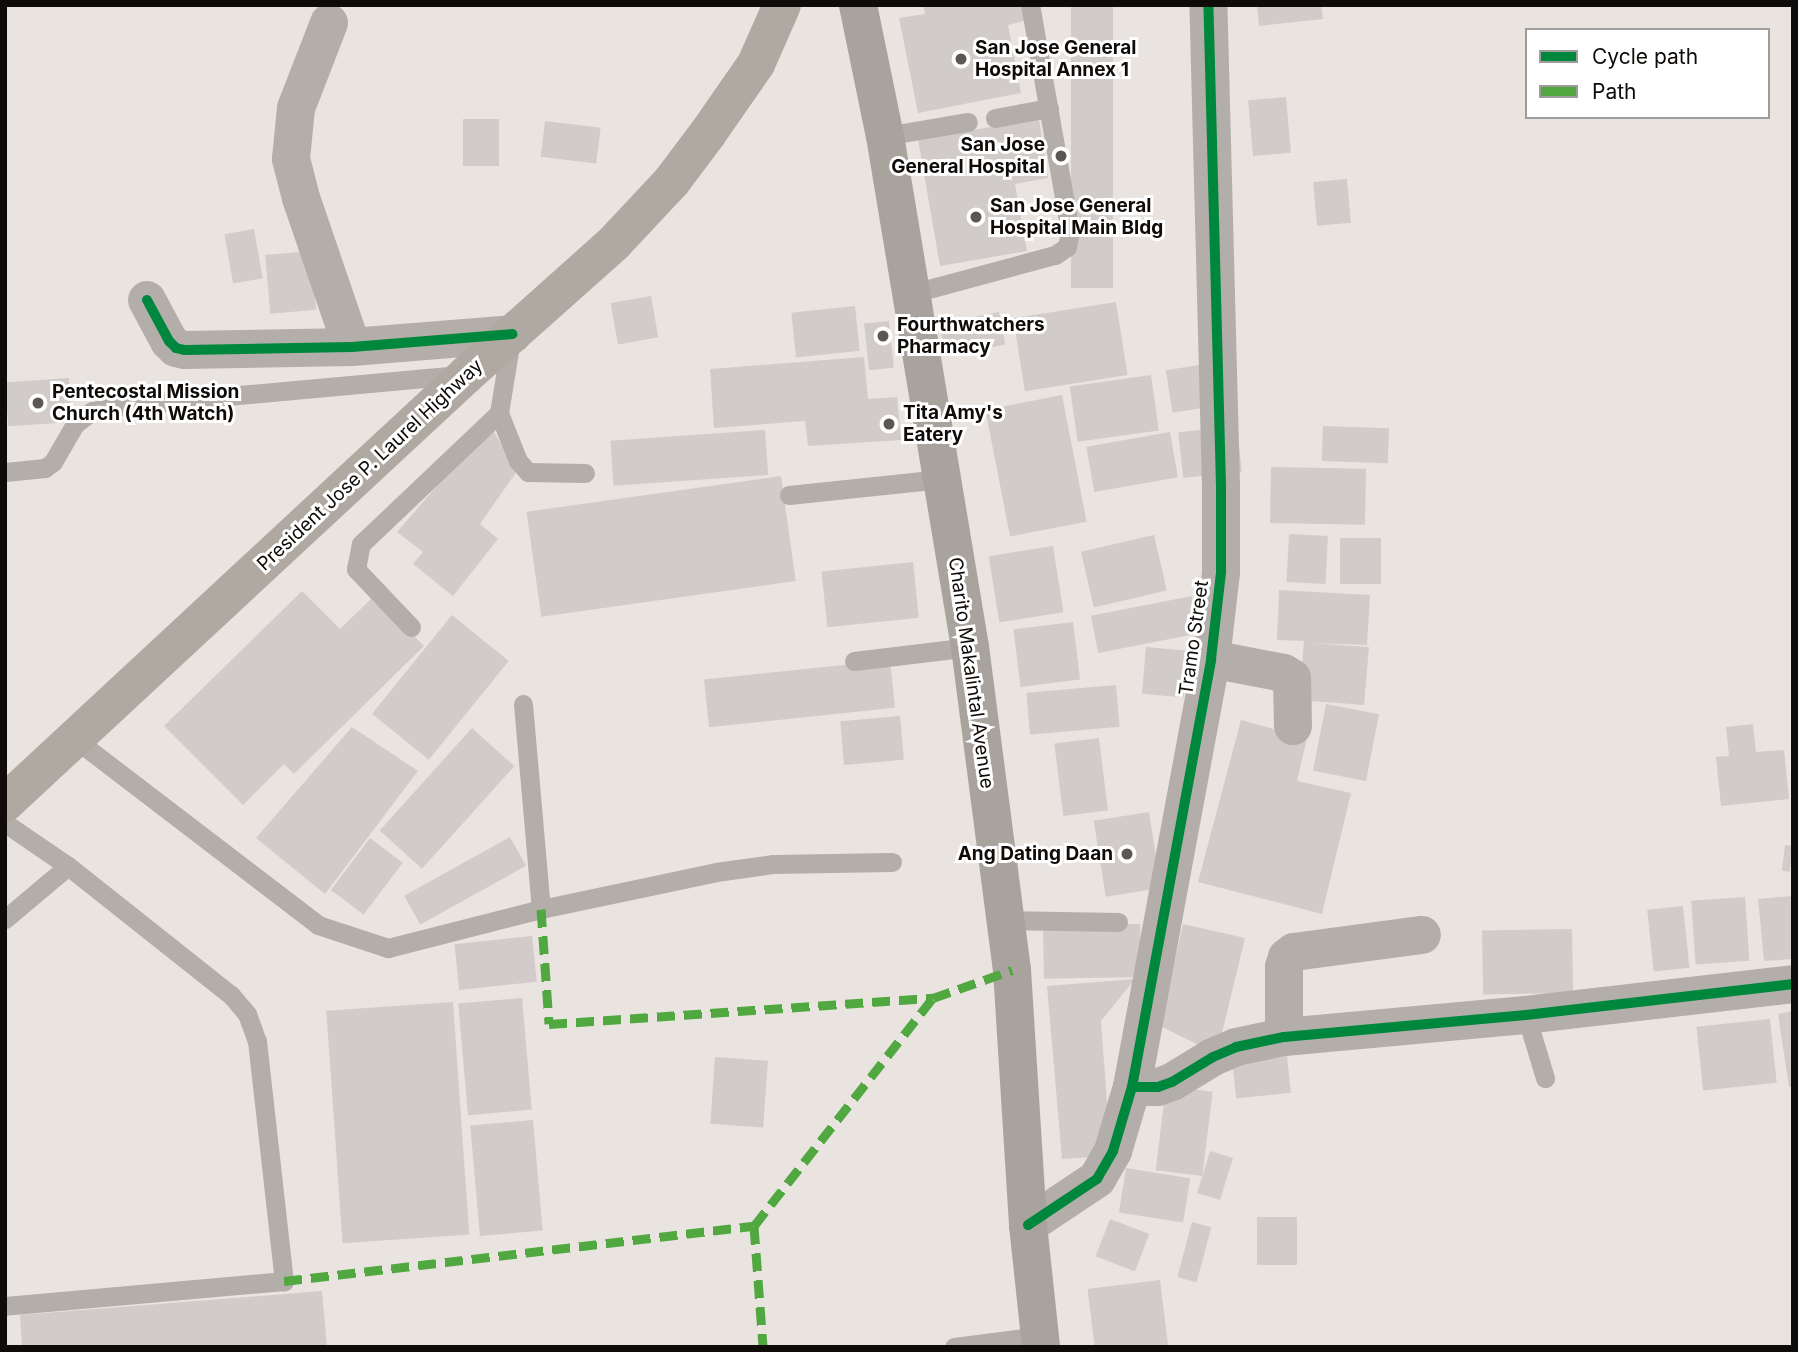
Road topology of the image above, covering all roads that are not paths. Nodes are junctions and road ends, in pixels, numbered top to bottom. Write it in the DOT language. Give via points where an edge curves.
graph roads {
  1 [pos="782,5"];
  2 [pos="858,5"];
  3 [pos="1030,5"];
  4 [pos="1208,5"];
  5 [pos="329,23"];
  6 [pos="1049,108"];
  7 [pos="995,118"];
  8 [pos="968,122"];
  9 [pos="885,136"];
  10 [pos="910,294"];
  11 [pos="147,299"];
  12 [pos="512,334"];
  13 [pos="352,346"];
  14 [pos="466,375"];
  15 [pos="499,413"];
  16 [pos="5,472"];
  17 [pos="585,473"];
  18 [pos="941,479"];
  19 [pos="789,495"];
  20 [pos="411,627"];
  21 [pos="970,647"];
  22 [pos="1211,659"];
  23 [pos="854,661"];
  24 [pos="523,704"];
  25 [pos="1293,726"];
  26 [pos="75,739"];
  27 [pos="5,803"];
  28 [pos="5,823"];
  29 [pos="892,862"];
  30 [pos="68,866"];
  31 [pos="541,909"];
  32 [pos="5,919"];
  33 [pos="1005,919"];
  34 [pos="1118,922"];
  35 [pos="1422,935"];
  36 [pos="1793,984"];
  37 [pos="1526,1015"];
  38 [pos="1284,1037"];
  39 [pos="1545,1078"];
  40 [pos="1132,1087"];
  41 [pos="1028,1225"];
  42 [pos="5,1306"];
  43 [pos="1040,1341"];
  44 [pos="954,1347"];
  1 -- 12 [label="highway, President Jose P. Laurel Highway" via="756,64 672,181 614,243"];
  2 -- 9 [label="main road, Charito Makalintal Avenue"];
  3 -- 6 [label="lane"];
  4 -- 22 [label="street, Tramo Street" via="1221,485 1221,572"];
  5 -- 13 [label="street" via="296,108 291,159"];
  6 -- 7 [label="lane"];
  6 -- 10 [label="lane" via="1070,231 1067,247 1055,255"];
  8 -- 9 [label="lane"];
  9 -- 10 [label="main road, Charito Makalintal Avenue"];
  10 -- 18 [label="main road, Charito Makalintal Avenue"];
  11 -- 13 [label="street" via="176,348"];
  12 -- 13 [label="street"];
  12 -- 14 [label="highway, President Jose P. Laurel Highway"];
  12 -- 15 [label="lane"];
  14 -- 16 [label="lane" via="92,411 75,424 45,468"];
  14 -- 26 [label="highway, President Jose P. Laurel Highway"];
  15 -- 17 [label="lane" via="518,461 528,472"];
  15 -- 20 [label="lane" via="361,544 356,569"];
  18 -- 19 [label="lane"];
  18 -- 21 [label="main road, Charito Makalintal Avenue"];
  21 -- 23 [label="lane"];
  21 -- 33 [label="main road, Charito Makalintal Avenue"];
  22 -- 25 [label="street" via="1292,678"];
  22 -- 40 [label="street, Tramo Street"];
  24 -- 31 [label="lane"];
  26 -- 27 [label="highway, President Jose P. Laurel Highway"];
  26 -- 31 [label="lane" via="317,925 388,948"];
  28 -- 30 [label="lane"];
  29 -- 31 [label="lane" via="774,864"];
  30 -- 32 [label="lane"];
  30 -- 42 [label="lane" via="231,995 247,1014 257,1041 284,1281"];
  33 -- 34 [label="lane"];
  33 -- 41 [label="main road, Charito Makalintal Avenue"];
  35 -- 38 [label="street" via="1294,952 1287,957"];
  36 -- 37 [label="street"];
  37 -- 38 [label="street"];
  37 -- 39 [label="lane"];
  38 -- 40 [label="street" via="1236,1047 1158,1087"];
  40 -- 41 [label="street, Tramo Street" via="1113,1151 1097,1179"];
  41 -- 43 [label="main road, Charito Makalintal Avenue"];
  43 -- 44 [label="lane"];
}
